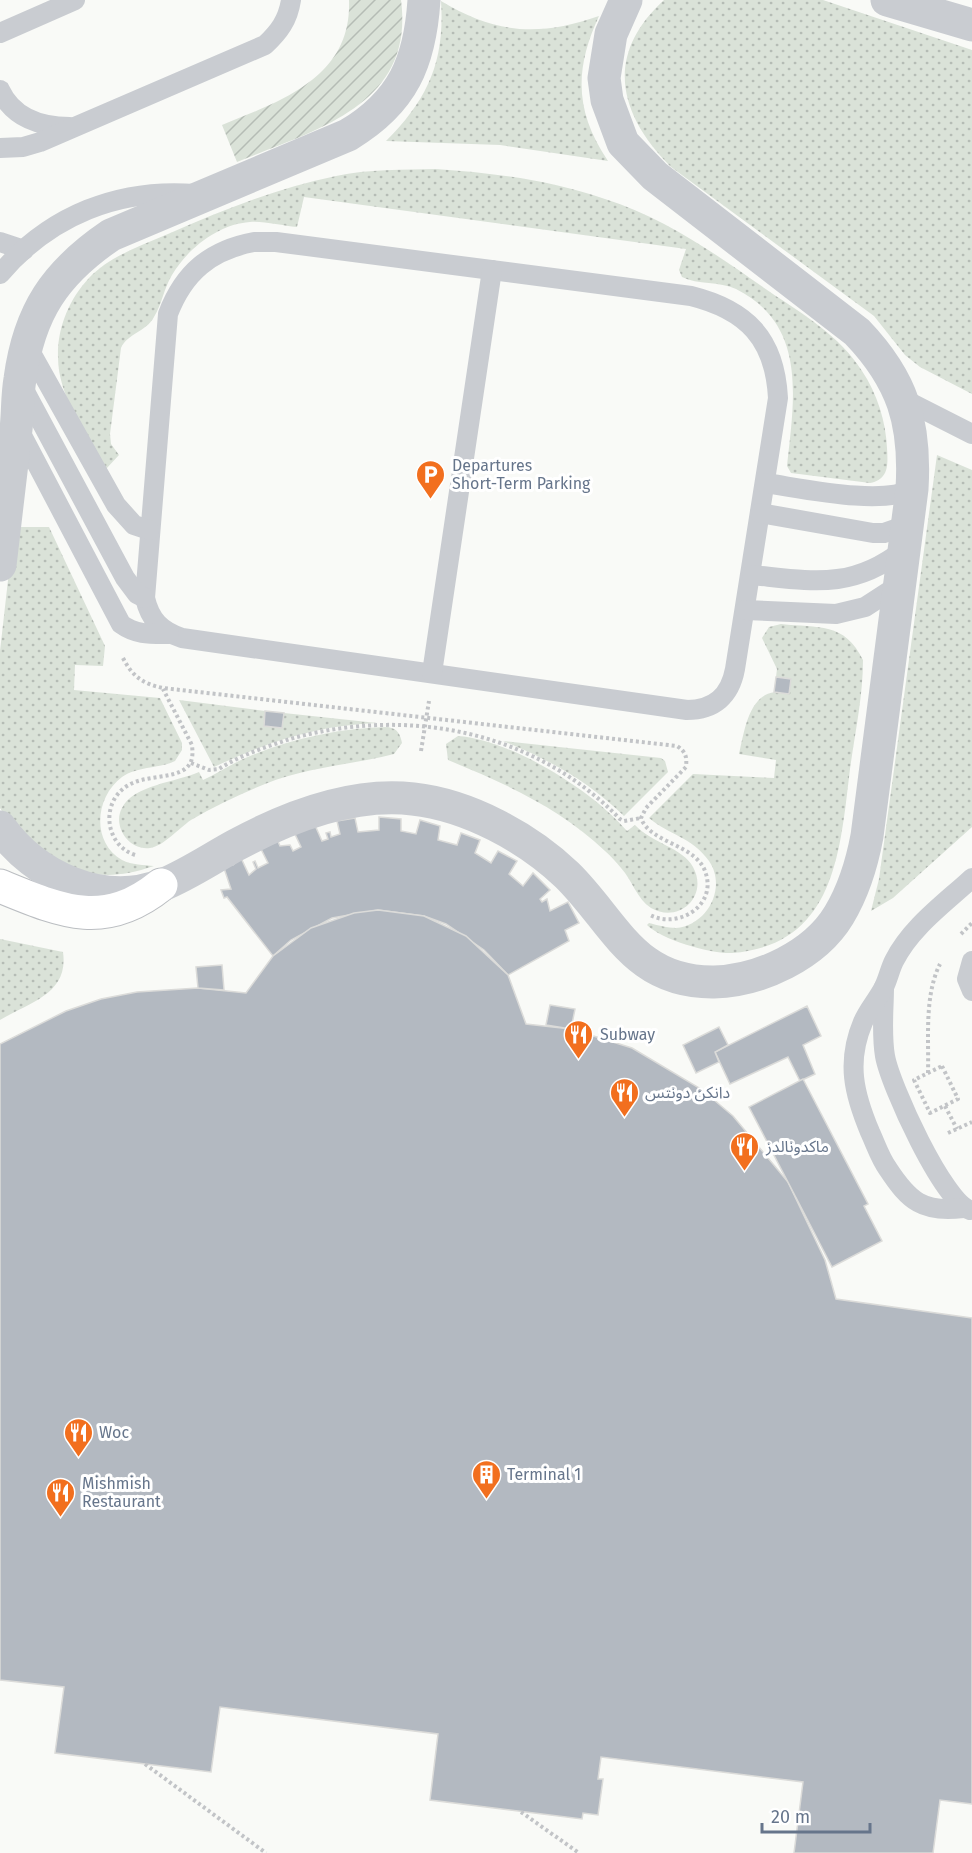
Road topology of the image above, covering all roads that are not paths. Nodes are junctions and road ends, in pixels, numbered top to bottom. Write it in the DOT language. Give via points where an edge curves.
graph roads {
  1 [pos="75,0"];
  2 [pos="291,0"];
  3 [pos="424,0"];
  4 [pos="626,0"];
  5 [pos="887,0"];
  6 [pos="972,25"];
  7 [pos="0,33"];
  8 [pos="0,90"];
  9 [pos="74,127"];
  10 [pos="0,148"];
  11 [pos="204,195"];
  12 [pos="0,242"];
  13 [pos="24,250"];
  14 [pos="492,270"];
  15 [pos="0,274"];
  16 [pos="26,344"];
  17 [pos="19,381"];
  18 [pos="903,399"];
  19 [pos="16,426"];
  20 [pos="972,434"];
  21 [pos="765,483"];
  22 [pos="912,489"];
  23 [pos="760,513"];
  24 [pos="149,530"];
  25 [pos="905,537"];
  26 [pos="0,565"];
  27 [pos="752,574"];
  28 [pos="899,585"];
  29 [pos="145,598"];
  30 [pos="745,610"];
  31 [pos="170,634"];
  32 [pos="432,673"];
  33 [pos="0,827"];
  34 [pos="972,878"];
  35 [pos="161,885"];
  36 [pos="0,886"];
  37 [pos="972,961"];
  38 [pos="884,987"];
  39 [pos="972,991"];
  40 [pos="967,1209"];
  1 -- 7 [label="lane"];
  2 -- 9 [label="lane" via="287,18 265,45"];
  3 -- 11 [label="street" via="423,26 410,71 385,108 348,135"];
  4 -- 18 [label="street" via="611,34 604,78 607,100 624,142 655,176 857,332 876,352"];
  5 -- 6 [label="street"];
  8 -- 9 [label="lane" via="12,108 25,118 40,124"];
  9 -- 10 [label="lane" via="23,147"];
  11 -- 13 [label="lane" via="142,194 111,200 66,218"];
  11 -- 16 [label="street" via="111,235 86,252 46,298"];
  12 -- 13 [label="lane"];
  13 -- 15 [label="lane"];
  14 -- 21 [label="lane" via="691,296 733,311 763,341 777,378 778,398"];
  14 -- 24 [label="lane" via="276,242 233,246 195,268 174,297 166,324"];
  14 -- 32 [label="lane"];
  16 -- 17 [label="street"];
  16 -- 24 [label="lane" via="120,511 134,525"];
  17 -- 19 [label="street"];
  17 -- 29 [label="lane" via="125,578"];
  18 -- 20 [label="lane"];
  18 -- 22 [label="street" via="911,428"];
  19 -- 26 [label="street"];
  19 -- 31 [label="lane" via="121,624 142,634"];
  21 -- 22 [label="lane" via="877,497"];
  21 -- 23 [label="lane"];
  22 -- 25 [label="street"];
  23 -- 25 [label="lane" via="873,533 893,530"];
  23 -- 27 [label="lane"];
  24 -- 29 [label="lane"];
  25 -- 27 [label="lane" via="874,570 838,581"];
  25 -- 28 [label="street"];
  27 -- 30 [label="lane"];
  28 -- 30 [label="lane" via="865,607 836,614"];
  28 -- 35 [label="street" via="863,859 838,917 821,937 777,967 757,975 714,982 657,969 621,941 588,897 540,853 480,819 412,799 375,800 309,813 273,826"];
  29 -- 31 [label="lane" via="151,617"];
  30 -- 32 [label="lane" via="730,689 713,705 700,710"];
  31 -- 32 [label="lane"];
  33 -- 35 [label="street" via="25,857 61,879 104,890 133,891"];
  34 -- 38 [label="lane" via="906,942"];
  35 -- 36 [label="highway" via="132,905 98,913 54,908"];
  37 -- 39 [label="lane" via="967,979"];
  38 -- 40 [label="lane" via="884,1037 892,1081 944,1185"];
  38 -- 40 [label="lane" via="863,1021 855,1045 855,1096 885,1164 904,1194 928,1208"];
}
